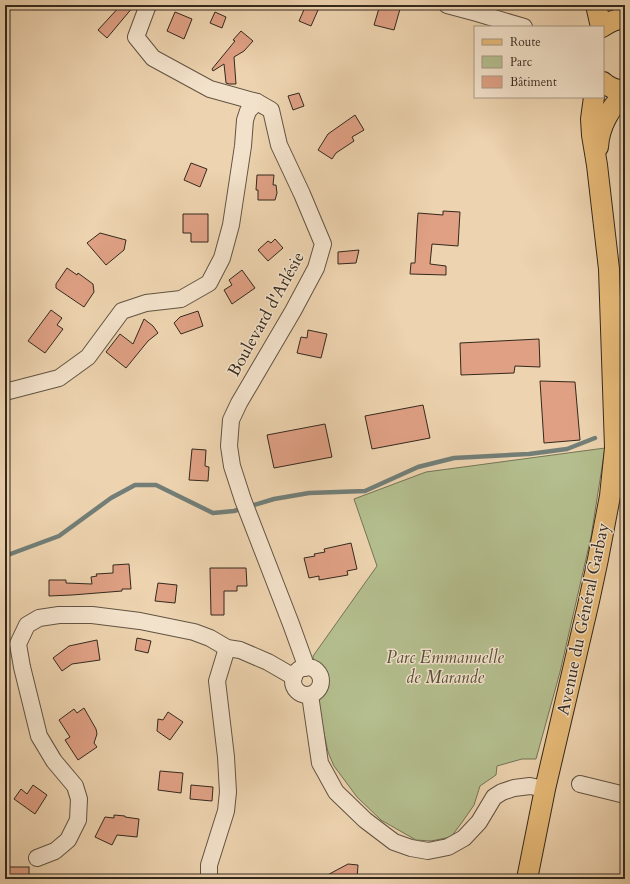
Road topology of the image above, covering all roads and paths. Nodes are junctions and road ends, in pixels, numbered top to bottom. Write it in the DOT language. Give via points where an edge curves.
graph roads {
  1 [pos="148,5"];
  2 [pos="447,5"];
  3 [pos="596,5"];
  4 [pos="615,5"];
  5 [pos="625,14"];
  6 [pos="625,18"];
  7 [pos="521,26"];
  8 [pos="601,26"];
  9 [pos="603,26"];
  10 [pos="604,83"];
  11 [pos="625,91"];
  12 [pos="625,94"];
  13 [pos="594,98"];
  14 [pos="257,102"];
  15 [pos="597,165"];
  16 [pos="5,392"];
  17 [pos="227,648"];
  18 [pos="299,672"];
  19 [pos="310,695"];
  20 [pos="580,784"];
  21 [pos="545,789"];
  22 [pos="625,795"];
  23 [pos="37,858"];
  24 [pos="209,879"];
  25 [pos="527,879"];
  1 -- 14 [label="street" via="136,38 153,58 210,89"];
  2 -- 7 [label="street"];
  3 -- 8 [label="main road"];
  4 -- 5 [label="main road"];
  6 -- 9 [label="main road" via="619,18"];
  10 -- 11 [label="main road" via="616,90"];
  12 -- 15 [label="main road, Avenue du Général Garbay" via="614,105 602,130"];
  13 -- 15 [label="main road, Avenue du Général Garbay" via="591,119"];
  14 -- 16 [label="street" via="245,120 232,225 222,258 209,283 181,299 146,303 122,311 88,357 59,378"];
  14 -- 18 [label="street, Boulevard d'Arlésie" via="271,110 279,145 323,244 316,268 231,420 229,446 232,466 245,505 304,660"];
  15 -- 21 [label="main road, Avenue du Général Garbay" via="609,269 615,448 610,496 588,608"];
  17 -- 18 [label="street" via="240,650"];
  17 -- 23 [label="street" via="194,632 92,615 59,614 40,618 27,625 18,644 39,736 54,761 75,786 80,799 78,820 68,840 55,851"];
  17 -- 24 [label="street" via="217,681 228,792 226,811 209,866"];
  18 -- 19 [label="street" via="294,686 298,692"];
  18 -- 19 [label="street" via="310,668 320,676 320,686"];
  19 -- 21 [label="street" via="320,763 336,792 365,820 394,842 428,851 448,847 464,838 494,797 502,792 530,786"];
  20 -- 22 [label="street"];
  21 -- 25 [label="main road, Avenue du Général Garbay"];
}
